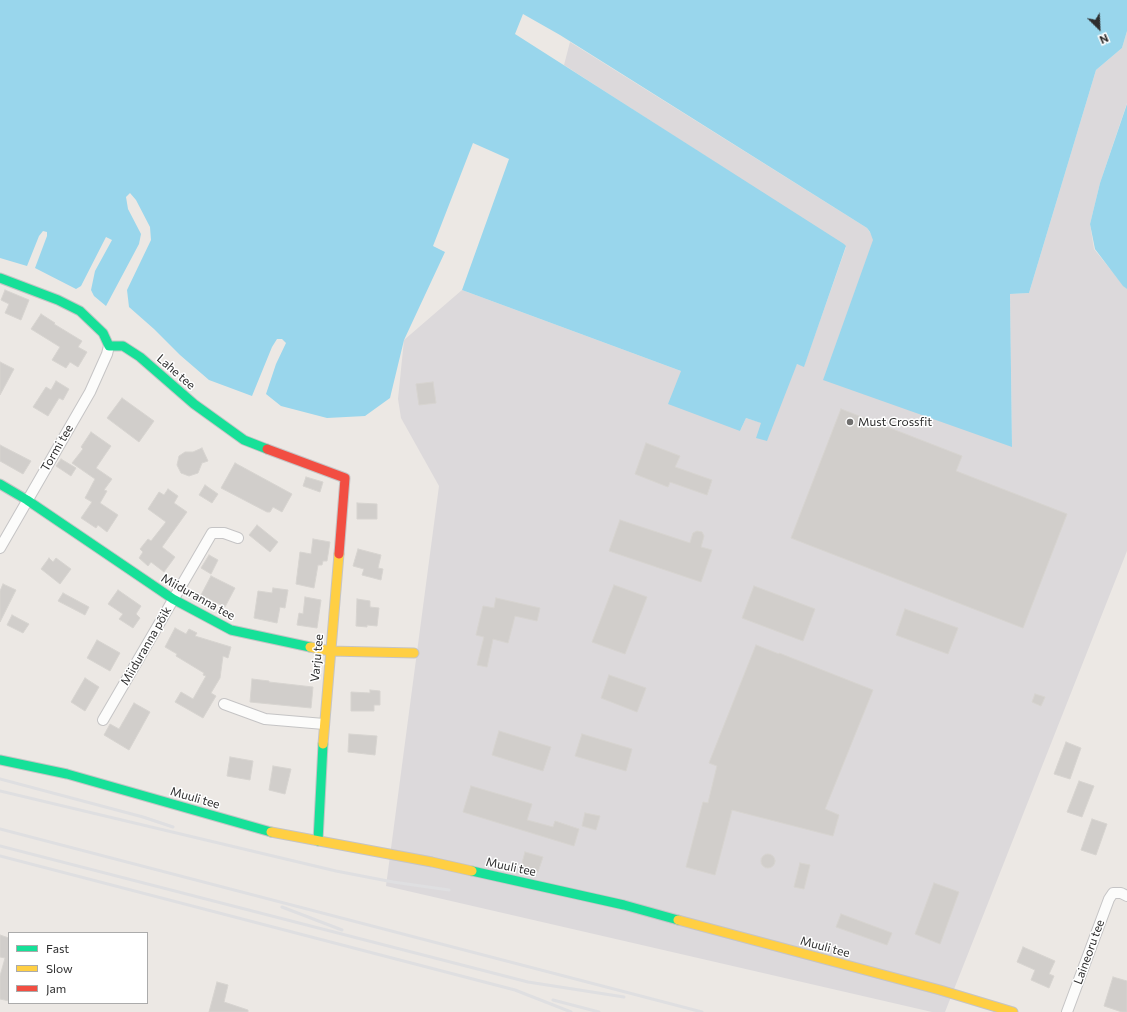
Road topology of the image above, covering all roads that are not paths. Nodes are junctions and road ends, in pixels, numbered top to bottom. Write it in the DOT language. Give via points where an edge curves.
graph roads {
  1 [pos="0,278"];
  2 [pos="109,346"];
  3 [pos="345,478"];
  4 [pos="0,484"];
  5 [pos="27,500"];
  6 [pos="238,538"];
  7 [pos="0,548"];
  8 [pos="173,599"];
  9 [pos="330,651"];
  10 [pos="414,653"];
  11 [pos="224,704"];
  12 [pos="103,720"];
  13 [pos="324,724"];
  14 [pos="0,760"];
  15 [pos="318,841"];
  16 [pos="1127,896"];
  17 [pos="1013,1012"];
  18 [pos="1067,1012"];
  1 -- 2 [label="street" via="58,300 80,312 103,333"];
  2 -- 3 [label="street, Lahe tee" via="123,346 140,357 194,404 244,440"];
  2 -- 5 [label="street, Tormi tee" via="90,392"];
  3 -- 9 [label="street, Varju tee"];
  4 -- 5 [label="street, Miiduranna tee"];
  5 -- 7 [label="street, Tormi tee"];
  5 -- 8 [label="street, Miiduranna tee"];
  6 -- 8 [label="street, Miiduranna põik" via="224,533 212,533"];
  8 -- 9 [label="street, Miiduranna tee" via="231,630"];
  8 -- 12 [label="street, Miiduranna põik"];
  9 -- 10 [label="street, Miiduranna tee"];
  9 -- 13 [label="street, Varju tee"];
  11 -- 13 [label="street" via="265,719"];
  13 -- 15 [label="street, Varju tee"];
  14 -- 15 [label="street, Muuli tee" via="67,774 264,831"];
  15 -- 17 [label="street, Muuli tee" via="432,862 624,905"];
  16 -- 18 [label="street, Laineoru tee" via="1113,893 1109,899"];
}
